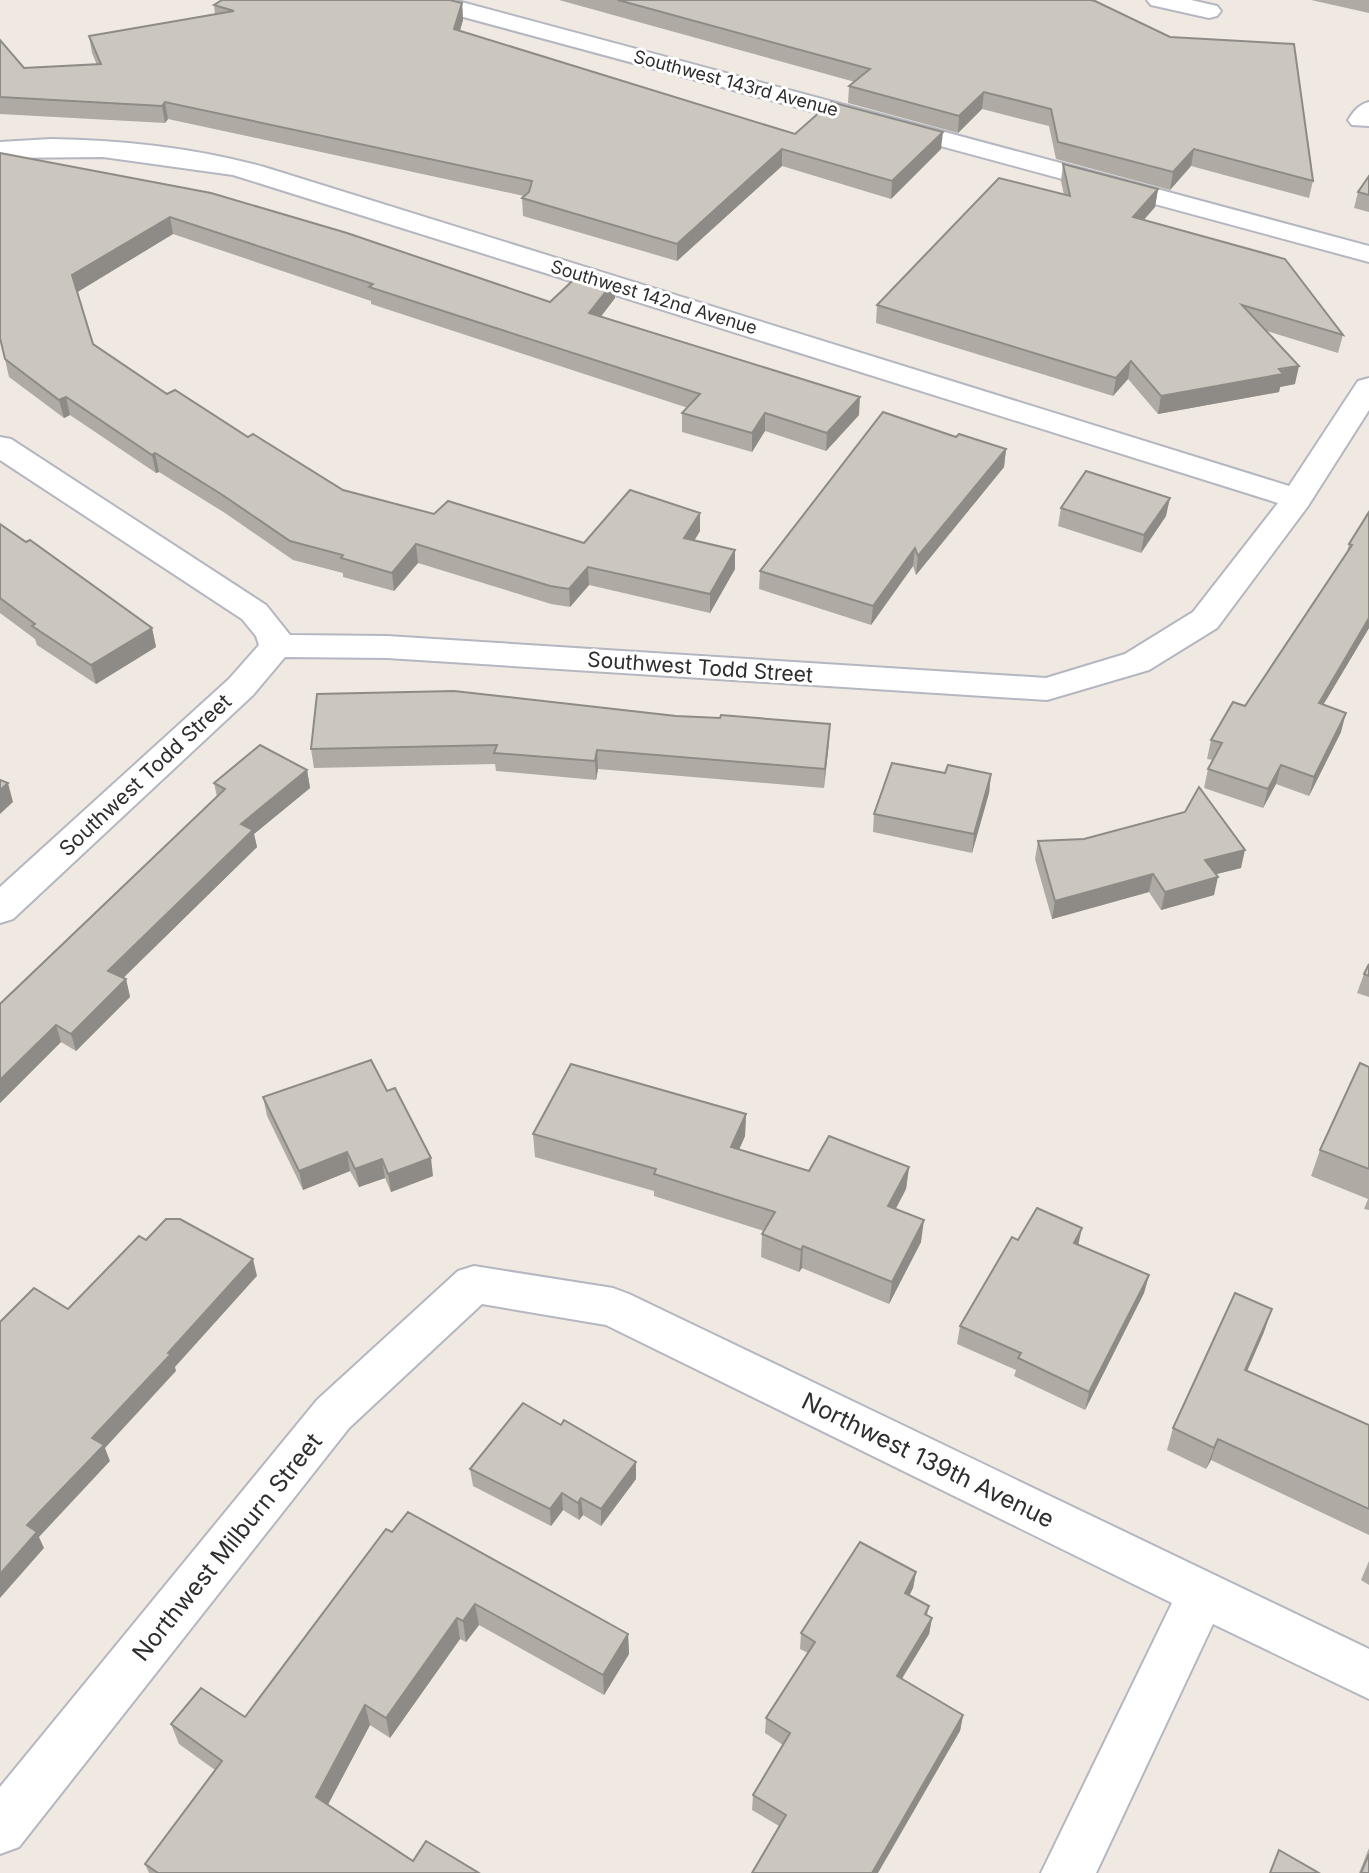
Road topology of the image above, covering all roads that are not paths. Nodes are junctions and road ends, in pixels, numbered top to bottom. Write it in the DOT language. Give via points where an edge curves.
graph roads {
  1 [pos="427,0"];
  2 [pos="1159,0"];
  3 [pos="1209,11"];
  4 [pos="0,150"];
  5 [pos="1369,254"];
  6 [pos="1369,387"];
  7 [pos="0,446"];
  8 [pos="1297,499"];
  9 [pos="276,646"];
  10 [pos="0,909"];
  11 [pos="474,1284"];
  12 [pos="1202,1593"];
  13 [pos="1369,1675"];
  14 [pos="0,1828"];
  15 [pos="1068,1873"];
  1 -- 5 [label="street, Southwest 143rd Avenue"];
  2 -- 3 [label="street"];
  4 -- 8 [label="street, Southwest 142nd Avenue" via="133,152 207,161"];
  6 -- 8 [label="street, Southwest Todd Street"];
  7 -- 9 [label="street" via="254,612 272,633"];
  8 -- 9 [label="street, Southwest Todd Street" via="1206,620 1137,662 1047,689 387,647"];
  9 -- 10 [label="street, Southwest Todd Street" via="241,687"];
  11 -- 12 [label="street, Northwest 139th Avenue" via="612,1307"];
  11 -- 14 [label="street, Northwest Milburn Street" via="333,1414"];
  12 -- 13 [label="street, Northwest 139th Avenue"];
  12 -- 15 [label="street"];
}
